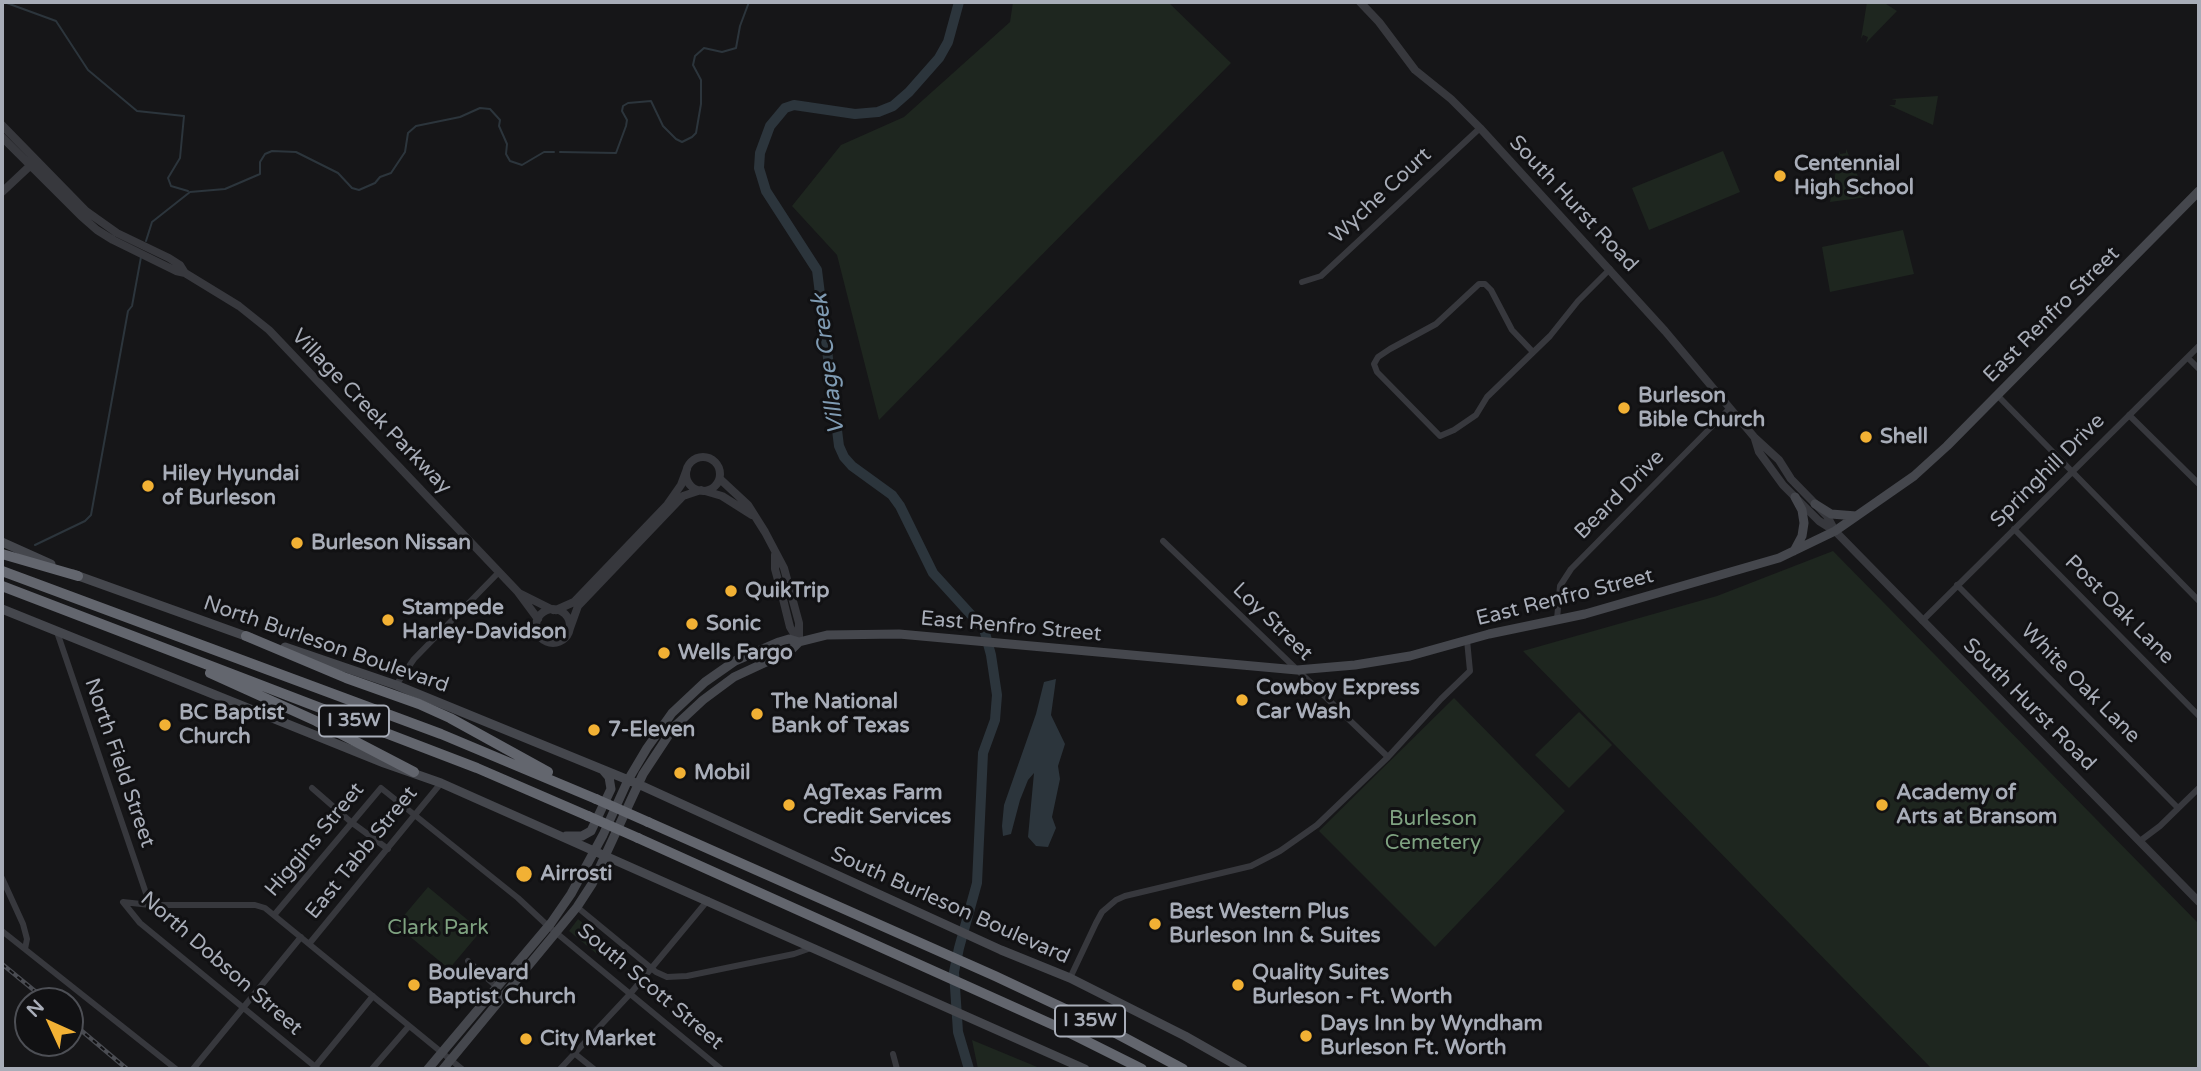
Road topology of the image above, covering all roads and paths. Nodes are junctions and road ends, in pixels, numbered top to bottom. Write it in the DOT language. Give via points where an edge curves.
graph roads {
  1 [pos="1360,2"];
  2 [pos="2,125"];
  3 [pos="1480,128"];
  4 [pos="2,137"];
  5 [pos="33,162"];
  6 [pos="2199,191"];
  7 [pos="2,192"];
  8 [pos="1610,269"];
  9 [pos="1303,282"];
  10 [pos="2199,346"];
  11 [pos="1533,352"];
  12 [pos="2188,358"];
  13 [pos="2199,369"];
  14 [pos="1997,395"];
  15 [pos="1730,408"];
  16 [pos="2129,415"];
  17 [pos="1755,438"];
  18 [pos="687,468"];
  19 [pos="2072,472"];
  20 [pos="720,479"];
  21 [pos="2199,484"];
  22 [pos="702,490"];
  23 [pos="1795,497"];
  24 [pos="1815,504"];
  25 [pos="1858,517"];
  26 [pos="757,519"];
  27 [pos="2014,528"];
  28 [pos="1835,531"];
  29 [pos="1163,541"];
  30 [pos="2,542"];
  31 [pos="1794,551"];
  32 [pos="2,554"];
  33 [pos="2,571"];
  34 [pos="499,572"];
  35 [pos="78,576"];
  36 [pos="1957,585"];
  37 [pos="3,587"];
  38 [pos="518,592"];
  39 [pos="2199,601"];
  40 [pos="2,609"];
  41 [pos="554,610"];
  42 [pos="538,619"];
  43 [pos="1557,619"];
  44 [pos="1922,621"];
  45 [pos="569,631"];
  46 [pos="57,632"];
  47 [pos="118,632"];
  48 [pos="246,636"];
  49 [pos="1466,640"];
  50 [pos="799,642"];
  51 [pos="1297,670"];
  52 [pos="705,682"];
  53 [pos="396,685"];
  54 [pos="2199,716"];
  55 [pos="674,727"];
  56 [pos="1388,757"];
  57 [pos="603,771"];
  58 [pos="414,772"];
  59 [pos="628,780"];
  60 [pos="441,783"];
  61 [pos="638,784"];
  62 [pos="312,788"];
  63 [pos="382,788"];
  64 [pos="2199,788"];
  65 [pos="596,799"];
  66 [pos="2178,808"];
  67 [pos="416,815"];
  68 [pos="351,822"];
  69 [pos="561,835"];
  70 [pos="2140,841"];
  71 [pos="388,849"];
  72 [pos="594,850"];
  73 [pos="605,855"];
  74 [pos="2,878"];
  75 [pos="708,900"];
  76 [pos="2199,902"];
  77 [pos="150,905"];
  78 [pos="577,907"];
  79 [pos="275,914"];
  80 [pos="552,929"];
  81 [pos="2,931"];
  82 [pos="301,937"];
  83 [pos="309,944"];
  84 [pos="813,947"];
  85 [pos="25,949"];
  86 [pos="468,961"];
  87 [pos="651,968"];
  88 [pos="1070,978"];
  89 [pos="497,987"];
  90 [pos="505,993"];
  91 [pos="630,993"];
  92 [pos="373,996"];
  93 [pos="243,1008"];
  94 [pos="409,1026"];
  95 [pos="441,1053"];
  96 [pos="574,1053"];
  97 [pos="893,1054"];
  98 [pos="450,1061"];
  99 [pos="315,1068"];
  100 [pos="176,1069"];
  101 [pos="193,1069"];
  102 [pos="372,1069"];
  103 [pos="428,1069"];
  104 [pos="443,1069"];
  105 [pos="462,1069"];
  106 [pos="560,1069"];
  107 [pos="594,1069"];
  108 [pos="721,1069"];
  109 [pos="897,1069"];
  110 [pos="1085,1069"];
  111 [pos="1142,1069"];
  112 [pos="1183,1069"];
  113 [pos="1243,1069"];
  1 -- 3 [label="street, South Hurst Road" via="1415,70"];
  2 -- 5 [label="street, Village Creek Parkway"];
  3 -- 8 [label="street, South Hurst Road"];
  3 -- 9 [label="street, Wyche Court" via="1321,276"];
  4 -- 5 [label="street, Village Creek Parkway"];
  5 -- 7 [label="street"];
  5 -- 34 [label="street, Village Creek Parkway" via="81,216 105,235 180,265 185,273 269,330"];
  6 -- 14 [label="main road, East Renfro Street"];
  8 -- 11 [label="street"];
  8 -- 15 [label="street, South Hurst Road"];
  10 -- 12 [label="street, Springhill Drive"];
  11 -- 11 [label="street" via="1487,397 1476,415 1440,436 1374,364 1390,349 1436,324 1479,284 1491,290 1512,330"];
  12 -- 13 [label="street"];
  12 -- 16 [label="street, Springhill Drive"];
  14 -- 19 [label="street"];
  14 -- 25 [label="main road, East Renfro Street" via="1922,468"];
  15 -- 17 [label="street, South Hurst Road"];
  15 -- 43 [label="street, Beard Drive" via="1571,569 1559,586"];
  16 -- 19 [label="street, Springhill Drive"];
  16 -- 21 [label="street"];
  17 -- 23 [label="street, South Hurst Road" via="1759,452"];
  17 -- 24 [label="street, South Hurst Road"];
  18 -- 20 [label="street" via="700,457 711,458 719,467"];
  18 -- 22 [label="street" via="690,484"];
  18 -- 41 [label="street" via="667,505 574,601"];
  19 -- 27 [label="street, Springhill Drive"];
  19 -- 39 [label="street"];
  20 -- 22 [label="street"];
  20 -- 26 [label="street"];
  22 -- 26 [label="street" via="723,496"];
  22 -- 45 [label="street" via="683,496 578,606"];
  23 -- 28 [label="street, South Hurst Road"];
  23 -- 31 [label="main road" via="1804,523"];
  24 -- 25 [label="main road" via="1831,514"];
  24 -- 28 [label="street, South Hurst Road"];
  25 -- 28 [label="main road, East Renfro Street"];
  26 -- 50 [label="street" via="783,568 799,623"];
  27 -- 36 [label="street, Springhill Drive"];
  27 -- 54 [label="street, Post Oak Lane"];
  28 -- 31 [label="main road, East Renfro Street"];
  28 -- 44 [label="street, South Hurst Road"];
  29 -- 51 [label="street, Loy Street"];
  30 -- 35 [label="main road, North Burleson Boulevard"];
  31 -- 43 [label="main road, East Renfro Street" via="1702,582"];
  32 -- 35 [label="highway"];
  33 -- 65 [label="highway, I 35W" via="440,734"];
  34 -- 38 [label="street, Village Creek Parkway"];
  34 -- 53 [label="street" via="414,659"];
  35 -- 48 [label="main road, North Burleson Boulevard"];
  36 -- 44 [label="street, Springhill Drive"];
  36 -- 66 [label="street, White Oak Lane"];
  37 -- 47 [label="highway, I 35W"];
  38 -- 41 [label="street, Village Creek Parkway"];
  38 -- 42 [label="street, Village Creek Parkway"];
  40 -- 46 [label="main road"];
  41 -- 42 [label="street"];
  41 -- 45 [label="street" via="567,616"];
  42 -- 45 [label="street, Village Creek Parkway" via="538,635 547,642 563,640"];
  43 -- 49 [label="main road, East Renfro Street"];
  44 -- 70 [label="street, South Hurst Road"];
  46 -- 58 [label="main road"];
  46 -- 77 [label="street, North Field Street"];
  47 -- 58 [label="highway" via="316,721"];
  47 -- 111 [label="highway, I 35W, bridge" via="477,768 925,966"];
  48 -- 53 [label="main road, North Burleson Boulevard"];
  48 -- 65 [label="highway" via="450,718"];
  49 -- 51 [label="main road, East Renfro Street" via="1409,656"];
  49 -- 56 [label="street" via="1470,671"];
  50 -- 51 [label="main road, East Renfro Street" via="860,633"];
  50 -- 52 [label="main road, East Renfro Street" via="779,642"];
  50 -- 55 [label="main road, East Renfro Street" via="790,651 734,677"];
  51 -- 56 [label="street, Loy Street"];
  52 -- 55 [label="main road" via="705,690"];
  52 -- 59 [label="main road, East Renfro Street" via="672,713"];
  53 -- 57 [label="main road, North Burleson Boulevard"];
  55 -- 61 [label="main road, East Renfro Street"];
  56 -- 88 [label="street" via="1317,825 1280,851 1251,866 1125,896 1110,904"];
  57 -- 59 [label="main road, North Burleson Boulevard"];
  57 -- 69 [label="main road" via="611,789 591,831 582,836"];
  58 -- 60 [label="main road"];
  59 -- 61 [label="main road, North Burleson Boulevard"];
  59 -- 72 [label="main road, East Renfro Street"];
  60 -- 67 [label="street, East Tabb Street"];
  60 -- 69 [label="main road"];
  61 -- 73 [label="main road, East Renfro Street"];
  61 -- 88 [label="main road, South Burleson Boulevard"];
  62 -- 68 [label="street"];
  63 -- 67 [label="street, South Scott Street"];
  63 -- 68 [label="street, Higgins Street"];
  64 -- 66 [label="street"];
  65 -- 112 [label="highway, I 35W, bridge" via="995,976"];
  66 -- 70 [label="street"];
  67 -- 71 [label="street, East Tabb Street"];
  67 -- 80 [label="street, South Scott Street"];
  68 -- 71 [label="street"];
  68 -- 79 [label="street, Higgins Street"];
  69 -- 72 [label="main road"];
  70 -- 76 [label="street, South Hurst Road"];
  71 -- 83 [label="street, East Tabb Street"];
  72 -- 73 [label="main road"];
  72 -- 80 [label="main road"];
  73 -- 75 [label="main road"];
  73 -- 78 [label="main road, East Renfro Street"];
  74 -- 85 [label="street" via="23,924"];
  75 -- 84 [label="main road"];
  75 -- 87 [label="street"];
  77 -- 79 [label="street" via="255,905"];
  77 -- 93 [label="street, North Dobson Street" via="123,902 140,923"];
  78 -- 80 [label="main road, East Renfro Street"];
  78 -- 87 [label="street"];
  79 -- 82 [label="street"];
  80 -- 89 [label="main road"];
  80 -- 90 [label="main road"];
  80 -- 91 [label="street, South Scott Street"];
  81 -- 85 [label="street"];
  82 -- 83 [label="street"];
  82 -- 93 [label="street, East Tabb Street"];
  83 -- 92 [label="street"];
  84 -- 87 [label="street" via="683,977 667,977"];
  84 -- 110 [label="main road"];
  85 -- 100 [label="street"];
  86 -- 89 [label="street"];
  87 -- 91 [label="street"];
  88 -- 113 [label="main road, South Burleson Boulevard"];
  89 -- 90 [label="street"];
  89 -- 95 [label="main road"];
  90 -- 98 [label="main road"];
  91 -- 96 [label="street"];
  91 -- 108 [label="street, South Scott Street"];
  92 -- 94 [label="street"];
  92 -- 99 [label="street"];
  93 -- 99 [label="street, North Dobson Street"];
  93 -- 101 [label="street, East Tabb Street"];
  94 -- 95 [label="street"];
  94 -- 102 [label="street"];
  95 -- 98 [label="street"];
  95 -- 103 [label="main road"];
  96 -- 106 [label="street"];
  96 -- 107 [label="street"];
  97 -- 109 [label="street"];
  98 -- 104 [label="main road"];
  98 -- 105 [label="street"];
}
